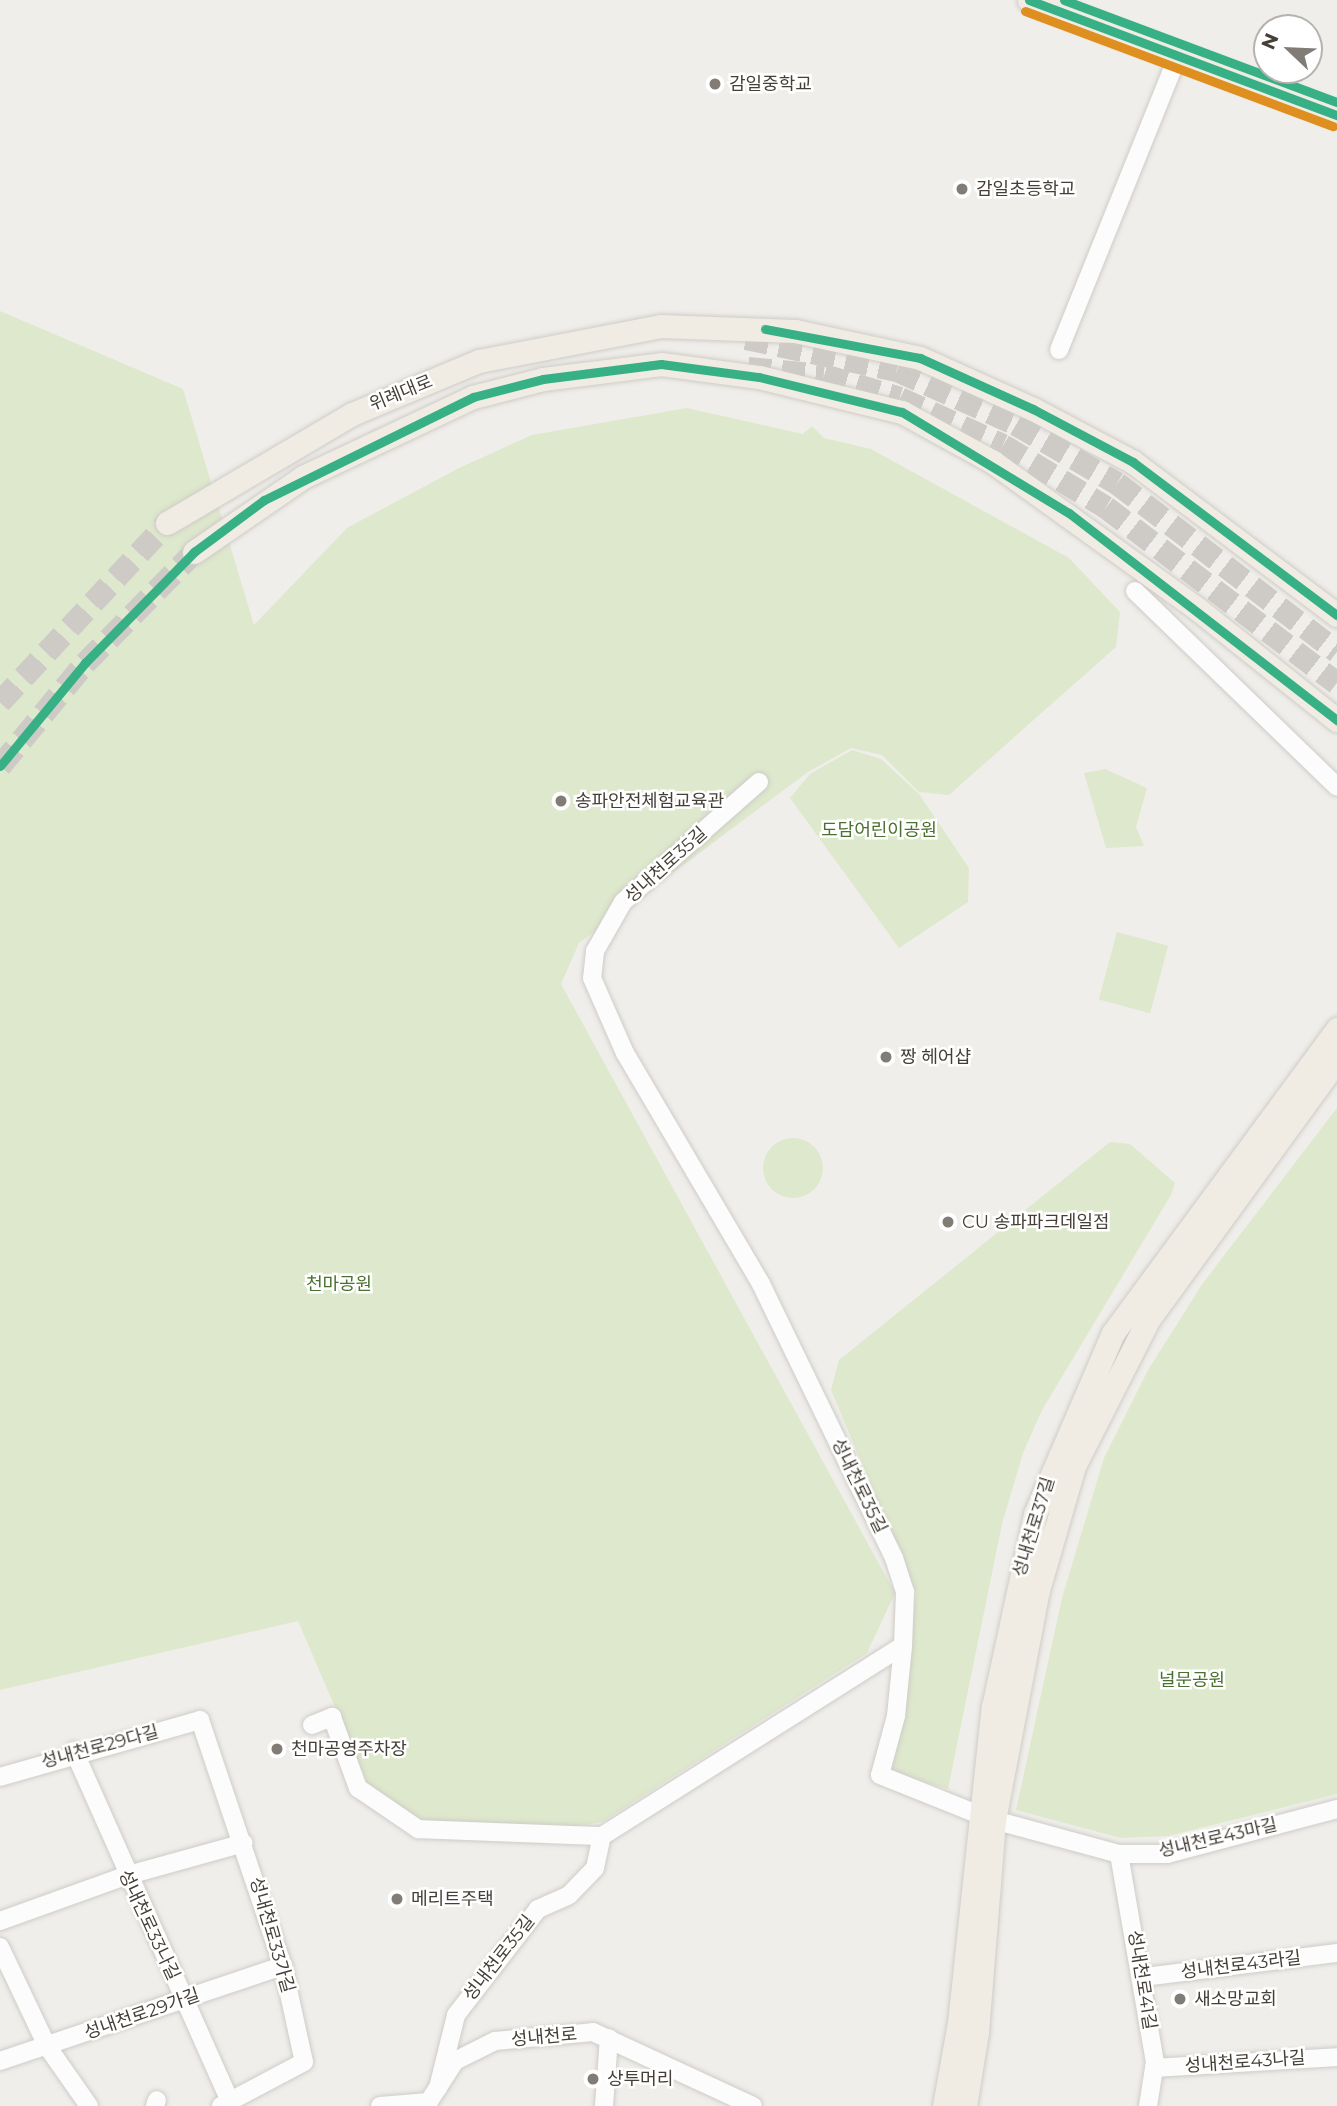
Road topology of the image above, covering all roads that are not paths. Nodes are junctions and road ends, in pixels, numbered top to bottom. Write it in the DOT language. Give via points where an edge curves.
graph roads {
  1 [pos="1039,2"];
  2 [pos="1177,58"];
  3 [pos="1337,115"];
  4 [pos="1059,350"];
  5 [pos="167,523"];
  6 [pos="194,552"];
  7 [pos="1135,591"];
  8 [pos="1337,615"];
  9 [pos="1334,717"];
  10 [pos="759,782"];
  11 [pos="1337,787"];
  12 [pos="1337,1029"];
  13 [pos="1337,1060"];
  14 [pos="1236,1183"];
  15 [pos="903,1646"];
  16 [pos="200,1720"];
  17 [pos="312,1725"];
  18 [pos="74,1751"];
  19 [pos="0,1777"];
  20 [pos="1337,1809"];
  21 [pos="986,1817"];
  22 [pos="602,1836"];
  23 [pos="244,1843"];
  24 [pos="1119,1854"];
  25 [pos="125,1876"];
  26 [pos="0,1921"];
  27 [pos="0,1947"];
  28 [pos="1337,1953"];
  29 [pos="283,1966"];
  30 [pos="1144,1977"];
  31 [pos="184,1999"];
  32 [pos="609,2038"];
  33 [pos="47,2046"];
  34 [pos="1337,2057"];
  35 [pos="0,2061"];
  36 [pos="1154,2068"];
  37 [pos="431,2099"];
  38 [pos="225,2102"];
  39 [pos="967,2104"];
  40 [pos="89,2106"];
  41 [pos="380,2106"];
  42 [pos="604,2106"];
  43 [pos="753,2106"];
  44 [pos="944,2106"];
  45 [pos="1148,2106"];
  1 -- 2 [label="main road"];
  2 -- 3 [label="main road"];
  2 -- 4 [label="street"];
  5 -- 8 [label="main road, 위례대로" via="352,414 479,361 660,326 795,331 920,358 1133,462"];
  6 -- 9 [label="main road, 위례대로" via="303,477 473,397 543,379 661,364 783,381 902,412 1069,513"];
  7 -- 11 [label="street"];
  10 -- 15 [label="street, 성내천로35길" via="623,902 595,951 592,978 625,1053 761,1284 894,1558 905,1592"];
  12 -- 14 [label="main road, 성내천로37길"];
  13 -- 14 [label="main road, 성내천로37길"];
  14 -- 21 [label="main road, 성내천로37길" via="1113,1332 1059,1452 1018,1574"];
  15 -- 21 [label="street, 성내천로35길" via="896,1716 880,1775"];
  15 -- 22 [label="street"];
  16 -- 18 [label="street, 성내천로29다길"];
  16 -- 23 [label="street, 성내천로33가길"];
  17 -- 22 [label="street" via="332,1717 358,1788 418,1829"];
  18 -- 19 [label="street, 성내천로29다길"];
  18 -- 25 [label="street, 성내천로33나길"];
  20 -- 24 [label="street, 성내천로43마길" via="1167,1854"];
  21 -- 24 [label="street, 성내천로43마길"];
  21 -- 39 [label="main road, 성내천로37길"];
  21 -- 44 [label="main road, 성내천로37길"];
  22 -- 37 [label="street, 성내천로35길" via="595,1868 569,1895 538,1909 456,2015"];
  23 -- 25 [label="street"];
  23 -- 29 [label="street, 성내천로33가길"];
  24 -- 30 [label="street, 성내천로41길"];
  25 -- 26 [label="street"];
  25 -- 31 [label="street, 성내천로33나길"];
  27 -- 33 [label="street"];
  28 -- 30 [label="street, 성내천로43라길"];
  29 -- 31 [label="street, 성내천로29가길"];
  29 -- 38 [label="street, 성내천로33가길" via="304,2062"];
  30 -- 36 [label="street, 성내천로41길"];
  31 -- 33 [label="street, 성내천로29가길"];
  31 -- 38 [label="street, 성내천로33나길"];
  32 -- 37 [label="street, 성내천로" via="593,2032 495,2041 455,2061"];
  32 -- 42 [label="street"];
  32 -- 43 [label="street, 성내천로"];
  33 -- 35 [label="street, 성내천로29가길"];
  33 -- 40 [label="street"];
  34 -- 36 [label="street, 성내천로43나길"];
  36 -- 45 [label="street, 성내천로41길"];
  37 -- 41 [label="street"];
}
